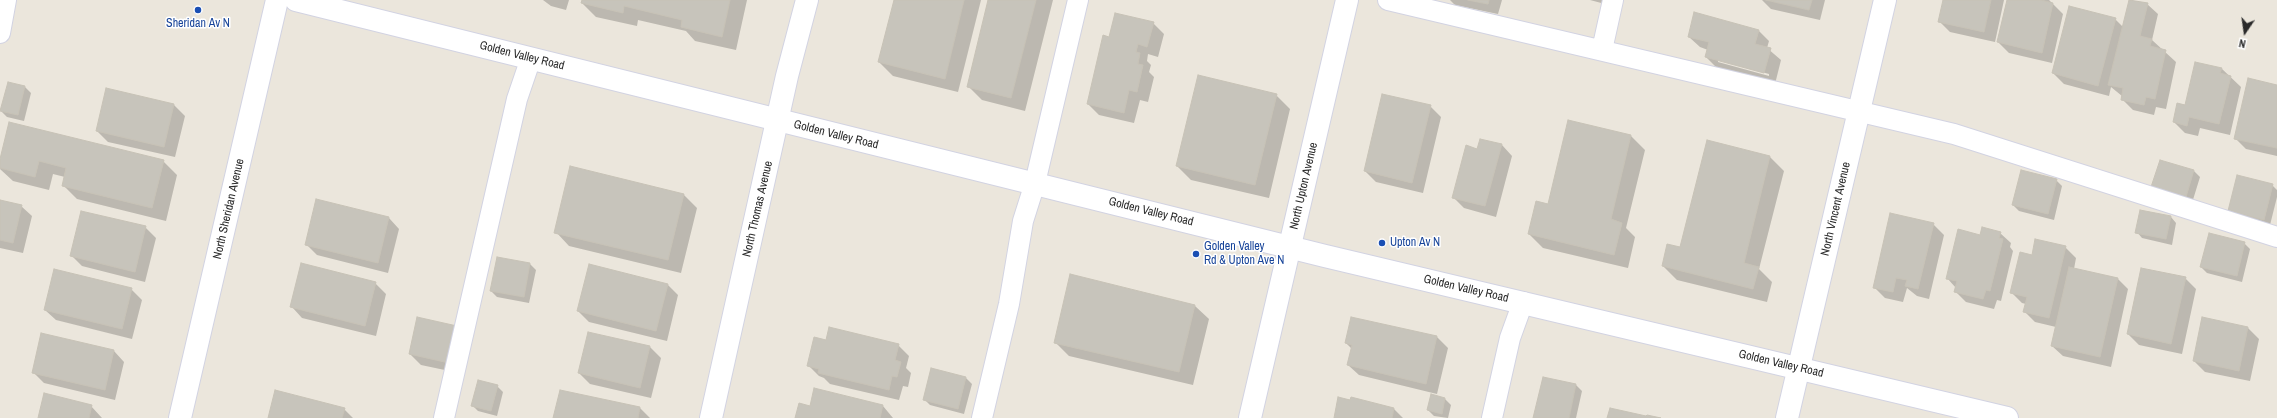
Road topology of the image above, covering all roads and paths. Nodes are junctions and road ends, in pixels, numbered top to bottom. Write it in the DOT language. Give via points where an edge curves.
graph roads {
  1 [pos="277,0"];
  2 [pos="296,0"];
  3 [pos="807,0"];
  4 [pos="1078,0"];
  5 [pos="1347,0"];
  6 [pos="1388,0"];
  7 [pos="1613,0"];
  8 [pos="1885,0"];
  9 [pos="4,9"];
  10 [pos="0,33"];
  11 [pos="1602,50"];
  12 [pos="531,58"];
  13 [pos="1859,112"];
  14 [pos="778,121"];
  15 [pos="1035,183"];
  16 [pos="2277,237"];
  17 [pos="1290,247"];
  18 [pos="1523,302"];
  19 [pos="1799,369"];
  20 [pos="180,418"];
  21 [pos="444,418"];
  22 [pos="711,418"];
  23 [pos="982,418"];
  24 [pos="1250,418"];
  25 [pos="1492,418"];
  26 [pos="1787,418"];
  27 [pos="2007,418"];
  1 -- 20 [label="street, North Sheridan Avenue"];
  2 -- 12 [label="street, Golden Valley Road"];
  3 -- 14 [label="street, North Thomas Avenue"];
  4 -- 15 [label="lane"];
  5 -- 17 [label="street, North Upton Avenue"];
  6 -- 11 [label="lane"];
  7 -- 11 [label="lane"];
  8 -- 13 [label="street, North Vincent Avenue"];
  9 -- 10 [label="lane"];
  11 -- 13 [label="lane"];
  12 -- 14 [label="street, Golden Valley Road"];
  12 -- 21 [label="lane" via="517,99"];
  13 -- 16 [label="lane" via="1954,134"];
  13 -- 19 [label="street, North Vincent Avenue"];
  14 -- 15 [label="street, Golden Valley Road"];
  14 -- 22 [label="street, North Thomas Avenue"];
  15 -- 17 [label="street, Golden Valley Road"];
  15 -- 23 [label="lane" via="1023,221 1009,304"];
  17 -- 18 [label="street, Golden Valley Road"];
  17 -- 24 [label="street, North Upton Avenue"];
  18 -- 19 [label="street, Golden Valley Road"];
  18 -- 25 [label="lane" via="1510,338"];
  19 -- 26 [label="street, North Vincent Avenue"];
  19 -- 27 [label="street, Golden Valley Road"];
}
